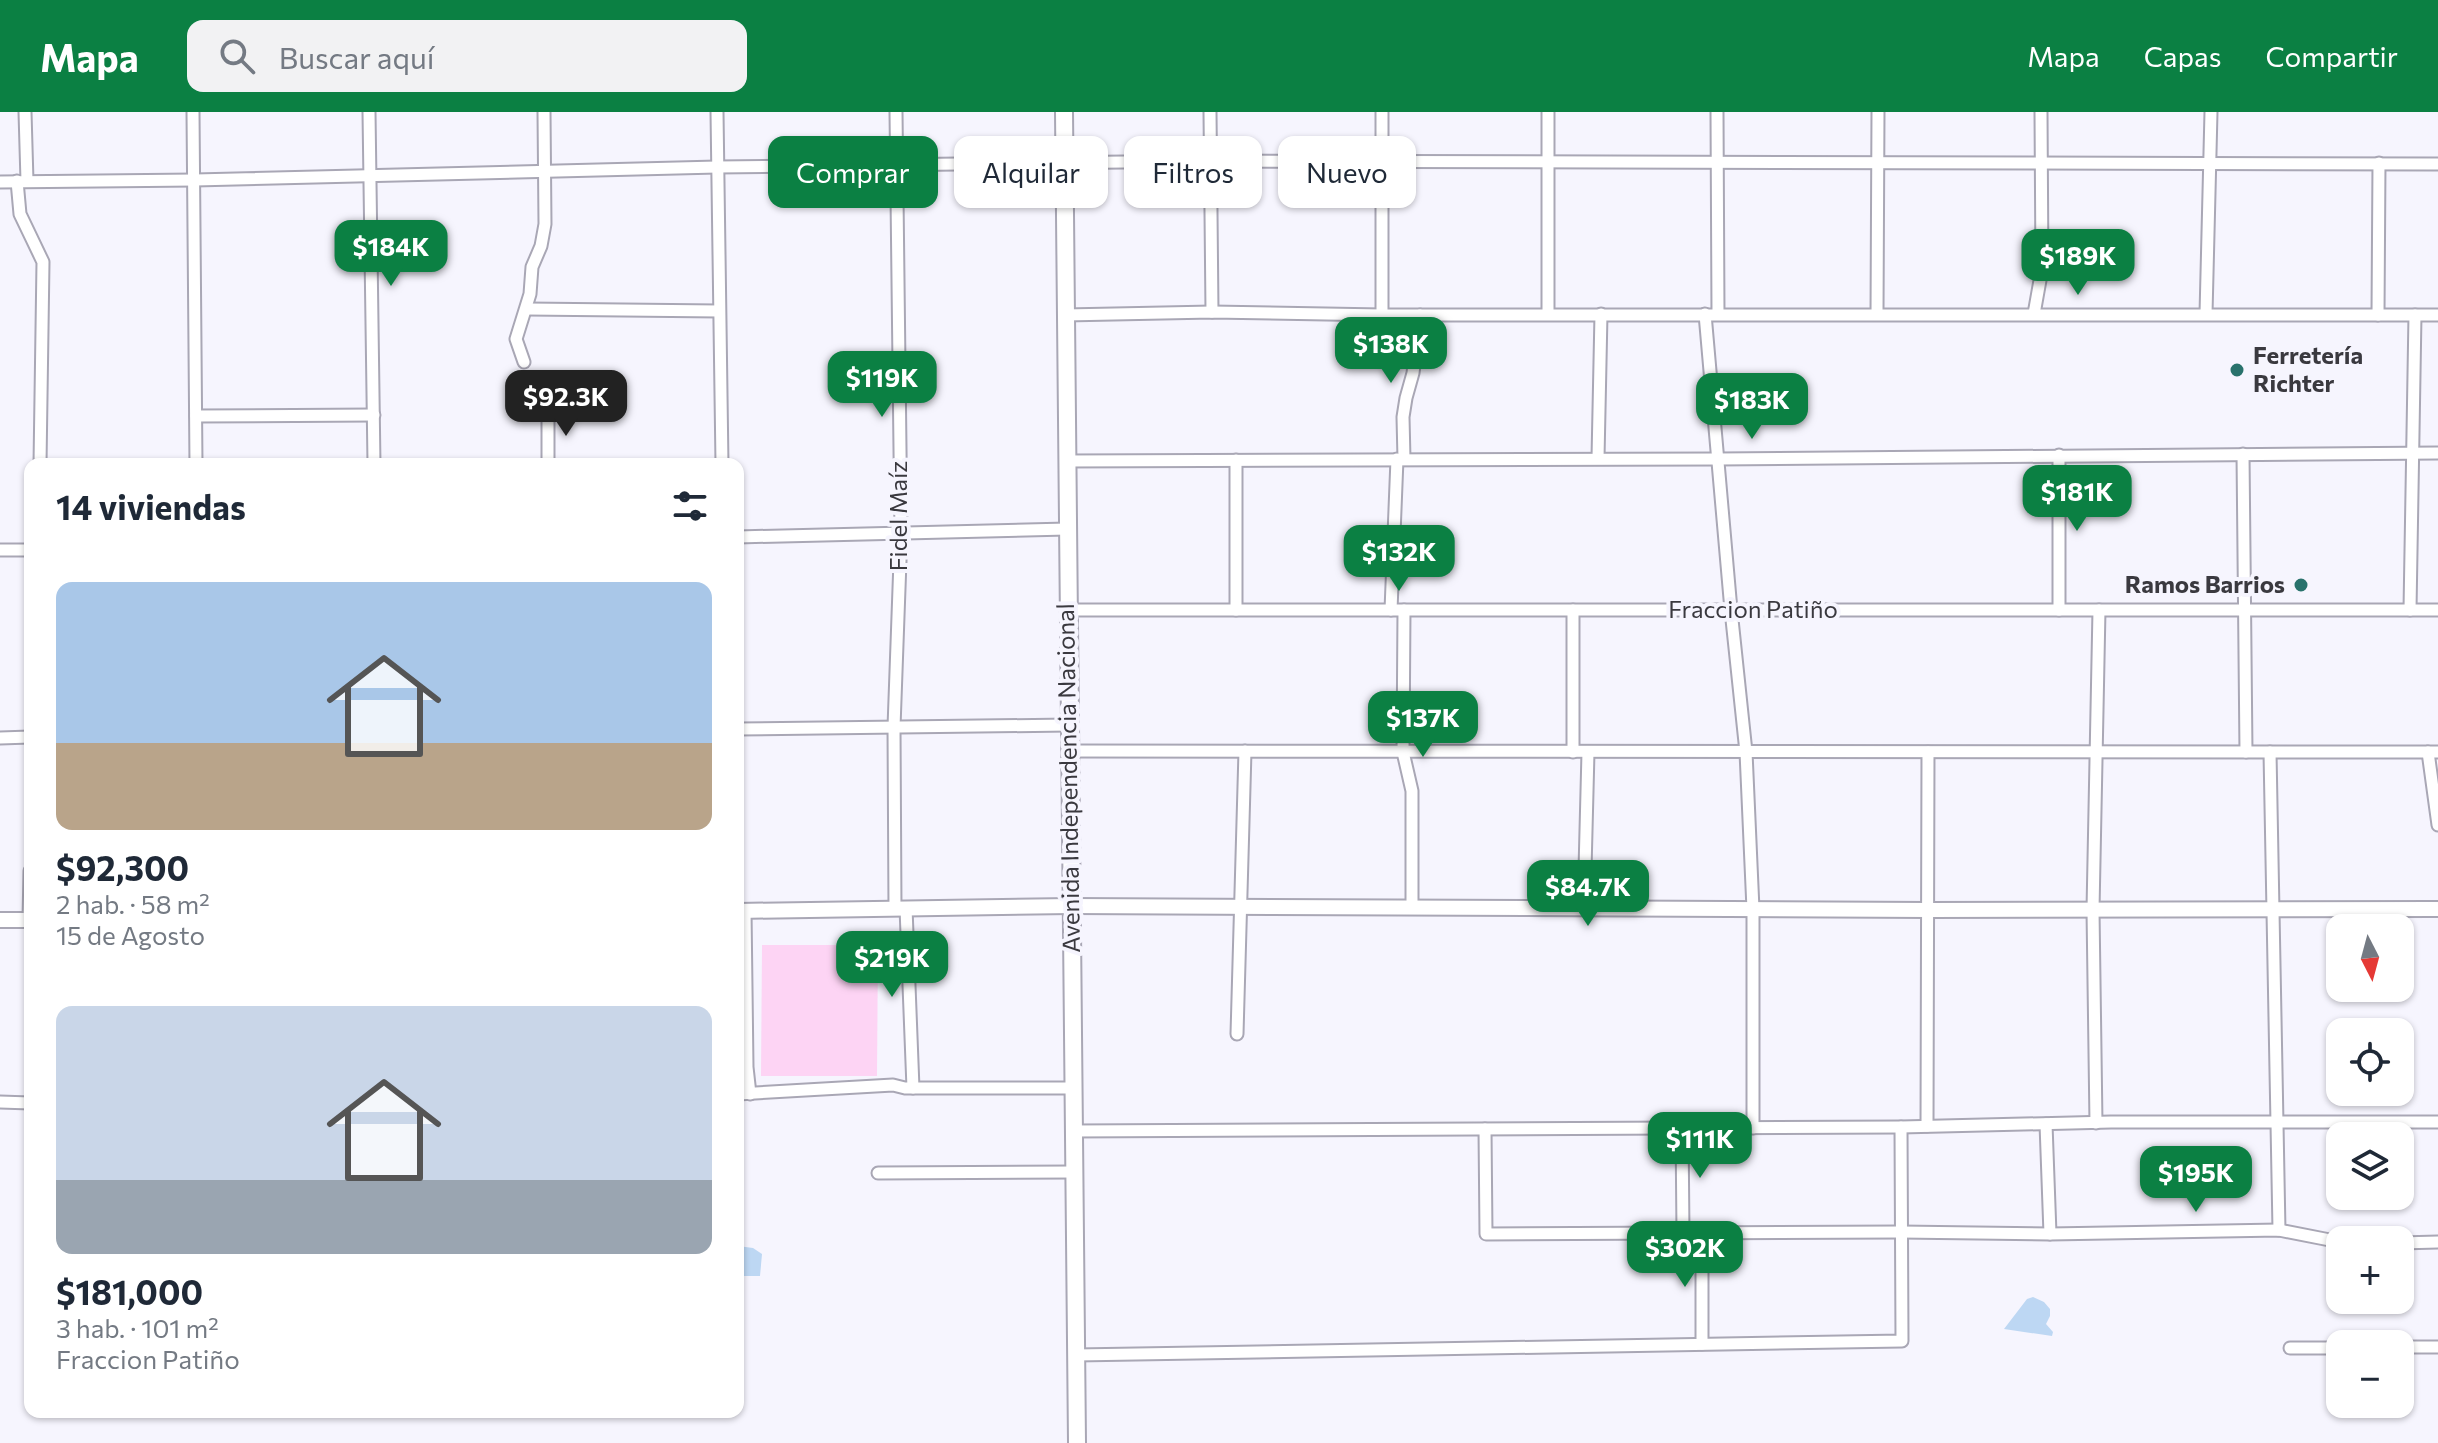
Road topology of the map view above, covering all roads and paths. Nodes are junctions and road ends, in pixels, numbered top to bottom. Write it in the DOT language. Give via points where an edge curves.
graph roads {
  1 [pos="25,112"];
  2 [pos="193,112"];
  3 [pos="369,112"];
  4 [pos="544,112"];
  5 [pos="717,112"];
  6 [pos="896,112"];
  7 [pos="1064,112"];
  8 [pos="1210,112"];
  9 [pos="1382,112"];
  10 [pos="1548,112"];
  11 [pos="1717,112"];
  12 [pos="1878,112"];
  13 [pos="2041,112"];
  14 [pos="2211,112"];
  15 [pos="896,136"];
  16 [pos="1064,136"];
  17 [pos="1210,136"];
  18 [pos="1382,136"];
  19 [pos="1878,161"];
  20 [pos="2040,161"];
  21 [pos="1549,162"];
  22 [pos="1717,162"];
  23 [pos="2211,162"];
  24 [pos="1416,163"];
  25 [pos="2379,163"];
  26 [pos="2438,164"];
  27 [pos="768,166"];
  28 [pos="717,167"];
  29 [pos="544,171"];
  30 [pos="372,176"];
  31 [pos="195,180"];
  32 [pos="22,181"];
  33 [pos="0,182"];
  34 [pos="896,208"];
  35 [pos="1064,208"];
  36 [pos="1211,208"];
  37 [pos="1382,208"];
  38 [pos="527,309"];
  39 [pos="719,311"];
  40 [pos="1212,312"];
  41 [pos="1548,314"];
  42 [pos="1601,314"];
  43 [pos="1711,314"];
  44 [pos="1877,314"];
  45 [pos="2034,314"];
  46 [pos="2206,314"];
  47 [pos="1065,315"];
  48 [pos="1382,315"];
  49 [pos="1420,315"];
  50 [pos="2378,315"];
  51 [pos="2415,315"];
  52 [pos="2438,315"];
  53 [pos="524,362"];
  54 [pos="548,412"];
  55 [pos="374,415"];
  56 [pos="196,416"];
  57 [pos="2412,453"];
  58 [pos="2438,453"];
  59 [pos="2243,454"];
  60 [pos="2059,455"];
  61 [pos="40,458"];
  62 [pos="196,458"];
  63 [pos="374,458"];
  64 [pos="548,458"];
  65 [pos="722,458"];
  66 [pos="1598,458"];
  67 [pos="1400,459"];
  68 [pos="1718,459"];
  69 [pos="1236,460"];
  70 [pos="1066,461"];
  71 [pos="1067,529"];
  72 [pos="901,533"];
  73 [pos="744,537"];
  74 [pos="0,550"];
  75 [pos="24,550"];
  76 [pos="1067,610"];
  77 [pos="1236,610"];
  78 [pos="1391,610"];
  79 [pos="1404,610"];
  80 [pos="1573,610"];
  81 [pos="1731,610"];
  82 [pos="2059,610"];
  83 [pos="2099,610"];
  84 [pos="2244,610"];
  85 [pos="2410,610"];
  86 [pos="2438,610"];
  87 [pos="1069,725"];
  88 [pos="894,727"];
  89 [pos="744,729"];
  90 [pos="24,737"];
  91 [pos="0,738"];
  92 [pos="1069,751"];
  93 [pos="1245,751"];
  94 [pos="2096,751"];
  95 [pos="1403,752"];
  96 [pos="1573,752"];
  97 [pos="1588,752"];
  98 [pos="1746,752"];
  99 [pos="1928,752"];
  100 [pos="2246,752"];
  101 [pos="2270,752"];
  102 [pos="2433,752"];
  103 [pos="2438,825"];
  104 [pos="1071,906"];
  105 [pos="1241,907"];
  106 [pos="900,908"];
  107 [pos="1412,908"];
  108 [pos="1584,909"];
  109 [pos="1753,909"];
  110 [pos="2274,909"];
  111 [pos="2438,909"];
  112 [pos="744,910"];
  113 [pos="1929,910"];
  114 [pos="2093,910"];
  115 [pos="0,920"];
  116 [pos="24,920"];
  117 [pos="744,988"];
  118 [pos="1237,1034"];
  119 [pos="913,1088"];
  120 [pos="1073,1088"];
  121 [pos="744,1094"];
  122 [pos="0,1102"];
  123 [pos="24,1103"];
  124 [pos="2278,1122"];
  125 [pos="2438,1122"];
  126 [pos="2096,1123"];
  127 [pos="2046,1124"];
  128 [pos="1927,1126"];
  129 [pos="1901,1127"];
  130 [pos="1682,1128"];
  131 [pos="1753,1128"];
  132 [pos="1485,1129"];
  133 [pos="1073,1131"];
  134 [pos="1074,1172"];
  135 [pos="878,1173"];
  136 [pos="2279,1230"];
  137 [pos="1901,1232"];
  138 [pos="1683,1233"];
  139 [pos="1702,1233"];
  140 [pos="2050,1234"];
  141 [pos="2326,1239"];
  142 [pos="2438,1242"];
  143 [pos="2414,1243"];
  144 [pos="1702,1344"];
  145 [pos="2414,1347"];
  146 [pos="2438,1347"];
  147 [pos="2290,1348"];
  148 [pos="2326,1348"];
  149 [pos="1076,1355"];
  150 [pos="1077,1443"];
  1 -- 32 [label="street"];
  2 -- 31 [label="street"];
  3 -- 30 [label="street"];
  4 -- 29 [label="street"];
  5 -- 28 [label="street"];
  6 -- 15 [label="street, Fidel Maíz"];
  7 -- 16 [label="main road, Avenida Independencia Nacional"];
  8 -- 17 [label="street"];
  9 -- 18 [label="street"];
  10 -- 21 [label="street"];
  11 -- 22 [label="street"];
  12 -- 19 [label="street"];
  13 -- 20 [label="street"];
  14 -- 23 [label="street"];
  19 -- 20 [label="street"];
  19 -- 22 [label="street"];
  19 -- 44 [label="street"];
  20 -- 23 [label="street"];
  20 -- 45 [label="street" via="2042,269"];
  21 -- 22 [label="street"];
  21 -- 24 [label="street"];
  21 -- 41 [label="street"];
  22 -- 43 [label="street"];
  23 -- 25 [label="street"];
  23 -- 46 [label="street"];
  25 -- 26 [label="street"];
  25 -- 50 [label="street"];
  27 -- 28 [label="street"];
  28 -- 29 [label="street"];
  28 -- 39 [label="street"];
  29 -- 30 [label="street"];
  29 -- 38 [label="street" via="545,224"];
  30 -- 31 [label="street"];
  30 -- 55 [label="street"];
  31 -- 32 [label="street"];
  31 -- 56 [label="street"];
  32 -- 33 [label="street"];
  32 -- 61 [label="street" via="20,214 43,262"];
  34 -- 72 [label="street, Fidel Maíz"];
  35 -- 47 [label="main road, Avenida Independencia Nacional"];
  36 -- 40 [label="street"];
  37 -- 48 [label="street"];
  38 -- 39 [label="street"];
  38 -- 53 [label="street" via="516,339"];
  39 -- 65 [label="street"];
  40 -- 47 [label="street"];
  40 -- 48 [label="street"];
  41 -- 42 [label="street"];
  41 -- 49 [label="street"];
  42 -- 43 [label="street"];
  42 -- 66 [label="street"];
  43 -- 44 [label="street"];
  43 -- 68 [label="street"];
  44 -- 45 [label="street"];
  45 -- 46 [label="street"];
  46 -- 50 [label="street"];
  47 -- 70 [label="main road, Avenida Independencia Nacional"];
  48 -- 49 [label="street"];
  49 -- 67 [label="street"];
  50 -- 51 [label="street"];
  51 -- 52 [label="street"];
  51 -- 57 [label="street"];
  54 -- 64 [label="street"];
  55 -- 56 [label="street"];
  55 -- 63 [label="street"];
  56 -- 62 [label="street"];
  57 -- 58 [label="street"];
  57 -- 59 [label="street"];
  57 -- 85 [label="street"];
  59 -- 60 [label="street"];
  59 -- 84 [label="street"];
  60 -- 68 [label="street"];
  60 -- 82 [label="street"];
  66 -- 67 [label="street"];
  66 -- 68 [label="street"];
  67 -- 69 [label="street"];
  67 -- 78 [label="street"];
  68 -- 81 [label="street"];
  69 -- 70 [label="street"];
  69 -- 77 [label="street"];
  70 -- 71 [label="main road, Avenida Independencia Nacional"];
  71 -- 72 [label="street"];
  71 -- 76 [label="main road, Avenida Independencia Nacional"];
  72 -- 73 [label="street"];
  72 -- 88 [label="street, Fidel Maíz"];
  74 -- 75 [label="street"];
  76 -- 77 [label="street, Fraccion Patiño"];
  76 -- 87 [label="main road, Avenida Independencia Nacional"];
  77 -- 78 [label="street, Fraccion Patiño"];
  78 -- 79 [label="street, Fraccion Patiño"];
  79 -- 80 [label="street, Fraccion Patiño"];
  79 -- 95 [label="street"];
  80 -- 81 [label="street, Fraccion Patiño"];
  80 -- 96 [label="street"];
  81 -- 82 [label="street, Fraccion Patiño"];
  81 -- 98 [label="street"];
  82 -- 83 [label="street, Fraccion Patiño"];
  83 -- 84 [label="street, Fraccion Patiño"];
  83 -- 94 [label="street"];
  84 -- 85 [label="street, Fraccion Patiño"];
  84 -- 100 [label="street"];
  85 -- 86 [label="street, Fraccion Patiño"];
  87 -- 88 [label="street"];
  87 -- 92 [label="main road, Avenida Independencia Nacional"];
  88 -- 89 [label="street"];
  88 -- 106 [label="street, Fidel Maíz"];
  90 -- 91 [label="street"];
  92 -- 93 [label="street"];
  92 -- 104 [label="main road, Avenida Independencia Nacional"];
  93 -- 95 [label="street"];
  93 -- 105 [label="street"];
  94 -- 99 [label="street"];
  94 -- 100 [label="street"];
  94 -- 114 [label="street"];
  95 -- 96 [label="street"];
  95 -- 107 [label="street" via="1412,791"];
  96 -- 97 [label="street"];
  97 -- 98 [label="street"];
  97 -- 108 [label="street"];
  98 -- 99 [label="street"];
  98 -- 109 [label="street"];
  99 -- 113 [label="street"];
  100 -- 101 [label="street"];
  101 -- 102 [label="street"];
  101 -- 110 [label="street"];
  102 -- 103 [label="street"];
  104 -- 105 [label="street"];
  104 -- 106 [label="street"];
  104 -- 120 [label="main road, Avenida Independencia Nacional"];
  105 -- 107 [label="street"];
  105 -- 118 [label="street"];
  106 -- 112 [label="street"];
  106 -- 119 [label="street, Fidel Maíz"];
  107 -- 108 [label="street"];
  108 -- 109 [label="street"];
  109 -- 113 [label="street"];
  109 -- 131 [label="street"];
  110 -- 111 [label="street"];
  110 -- 114 [label="street"];
  110 -- 124 [label="street"];
  113 -- 114 [label="street"];
  113 -- 128 [label="street"];
  114 -- 126 [label="street"];
  115 -- 116 [label="street"];
  117 -- 121 [label="street"];
  119 -- 120 [label="street"];
  119 -- 121 [label="street"];
  120 -- 133 [label="main road, Avenida Independencia Nacional"];
  122 -- 123 [label="street"];
  124 -- 125 [label="street"];
  124 -- 126 [label="street"];
  124 -- 136 [label="street"];
  126 -- 127 [label="street"];
  127 -- 128 [label="street"];
  127 -- 140 [label="street"];
  128 -- 129 [label="street"];
  129 -- 131 [label="street"];
  129 -- 137 [label="street"];
  130 -- 131 [label="street"];
  130 -- 132 [label="street"];
  130 -- 138 [label="street"];
  132 -- 133 [label="street"];
  132 -- 138 [label="street" via="1486,1234"];
  133 -- 134 [label="main road, Avenida Independencia Nacional"];
  134 -- 135 [label="street"];
  134 -- 149 [label="main road, Avenida Independencia Nacional"];
  136 -- 140 [label="street"];
  136 -- 141 [label="street"];
  137 -- 139 [label="street"];
  137 -- 140 [label="street"];
  137 -- 144 [label="street" via="1902,1341"];
  138 -- 139 [label="street"];
  139 -- 144 [label="street"];
  142 -- 143 [label="street"];
  144 -- 149 [label="street"];
  145 -- 146 [label="street"];
  147 -- 148 [label="street"];
  149 -- 150 [label="main road, Avenida Independencia Nacional"];
}
